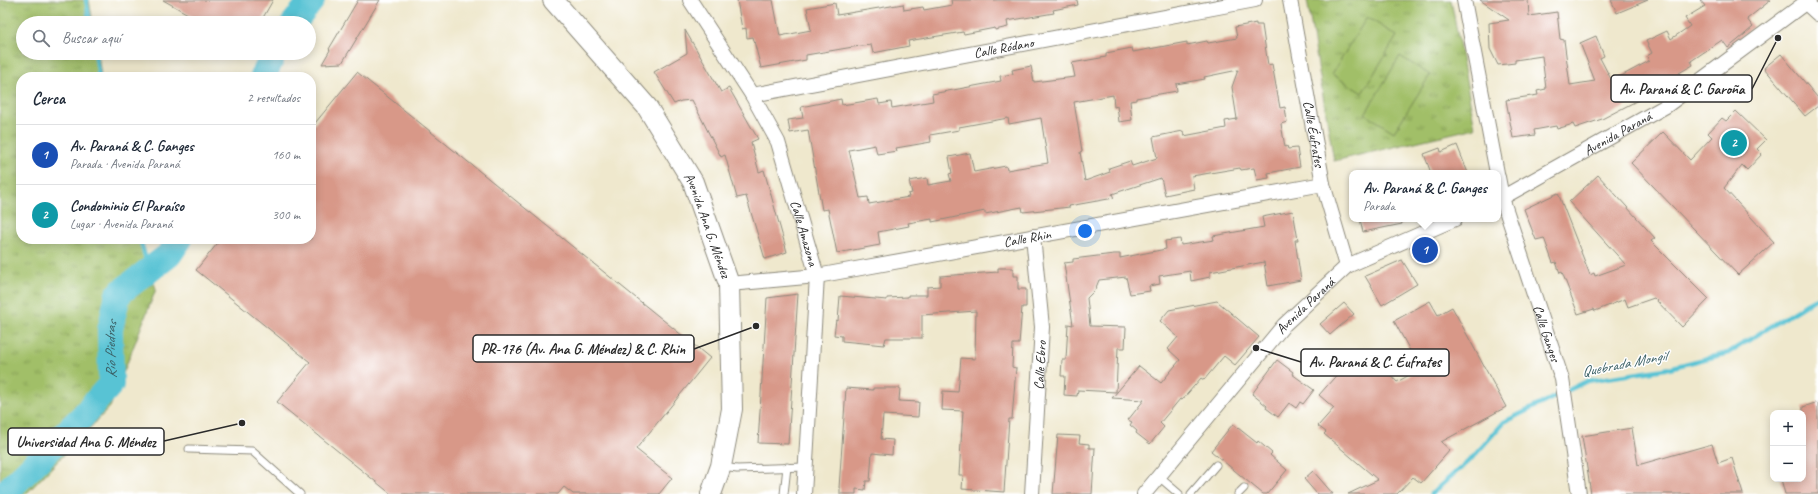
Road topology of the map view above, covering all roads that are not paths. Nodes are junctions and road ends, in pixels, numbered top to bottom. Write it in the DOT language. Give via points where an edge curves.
graph roads {
  1 [pos="553,0"];
  2 [pos="690,0"];
  3 [pos="1255,0"];
  4 [pos="1290,0"];
  5 [pos="1464,0"];
  6 [pos="1808,2"];
  7 [pos="1818,14"];
  8 [pos="752,95"];
  9 [pos="1496,170"];
  10 [pos="1324,184"];
  11 [pos="1501,198"];
  12 [pos="1501,202"];
  13 [pos="1448,222"];
  14 [pos="1033,236"];
  15 [pos="1347,266"];
  16 [pos="817,276"];
  17 [pos="729,284"];
  18 [pos="189,449"];
  19 [pos="1216,465"];
  20 [pos="720,466"];
  21 [pos="806,467"];
  22 [pos="787,468"];
  23 [pos="1158,476"];
  24 [pos="1244,488"];
  25 [pos="300,494"];
  26 [pos="711,494"];
  27 [pos="784,494"];
  28 [pos="804,494"];
  29 [pos="1032,494"];
  30 [pos="1144,494"];
  31 [pos="1179,494"];
  32 [pos="1191,494"];
  33 [pos="1238,494"];
  34 [pos="1579,494"];
  1 -- 17 [label="main road, Avenida Ana G. Méndez" via="647,107 693,182"];
  2 -- 8 [label="street, Calle Amazona"];
  3 -- 8 [label="street, Calle Ródano"];
  4 -- 10 [label="street, Calle Éufrates"];
  5 -- 9 [label="street"];
  6 -- 7 [label="street"];
  6 -- 11 [label="street, Avenida Paraná" via="1666,106"];
  8 -- 16 [label="street, Calle Amazona" via="778,142"];
  10 -- 14 [label="street, Calle Rhin"];
  10 -- 15 [label="street, Calle Éufrates"];
  12 -- 34 [label="street, Calle Ganges" via="1562,379"];
  13 -- 15 [label="street, Avenida Paraná"];
  14 -- 16 [label="street, Calle Rhin"];
  14 -- 29 [label="street, Calle Ebro" via="1042,327"];
  15 -- 23 [label="street, Avenida Paraná" via="1284,325"];
  16 -- 17 [label="street, Calle Rhin"];
  16 -- 21 [label="street, Calle Amazona"];
  17 -- 20 [label="main road, Avenida Ana G. Méndez" via="732,409"];
  18 -- 25 [label="lane" via="252,451"];
  19 -- 32 [label="lane"];
  20 -- 22 [label="lane" via="737,469"];
  20 -- 26 [label="main road, Avenida Ana G. Méndez"];
  21 -- 22 [label="lane"];
  21 -- 28 [label="street, Calle Amazona"];
  22 -- 27 [label="lane"];
  23 -- 30 [label="street, Avenida Paraná"];
  23 -- 31 [label="lane"];
  24 -- 33 [label="lane"];
}
